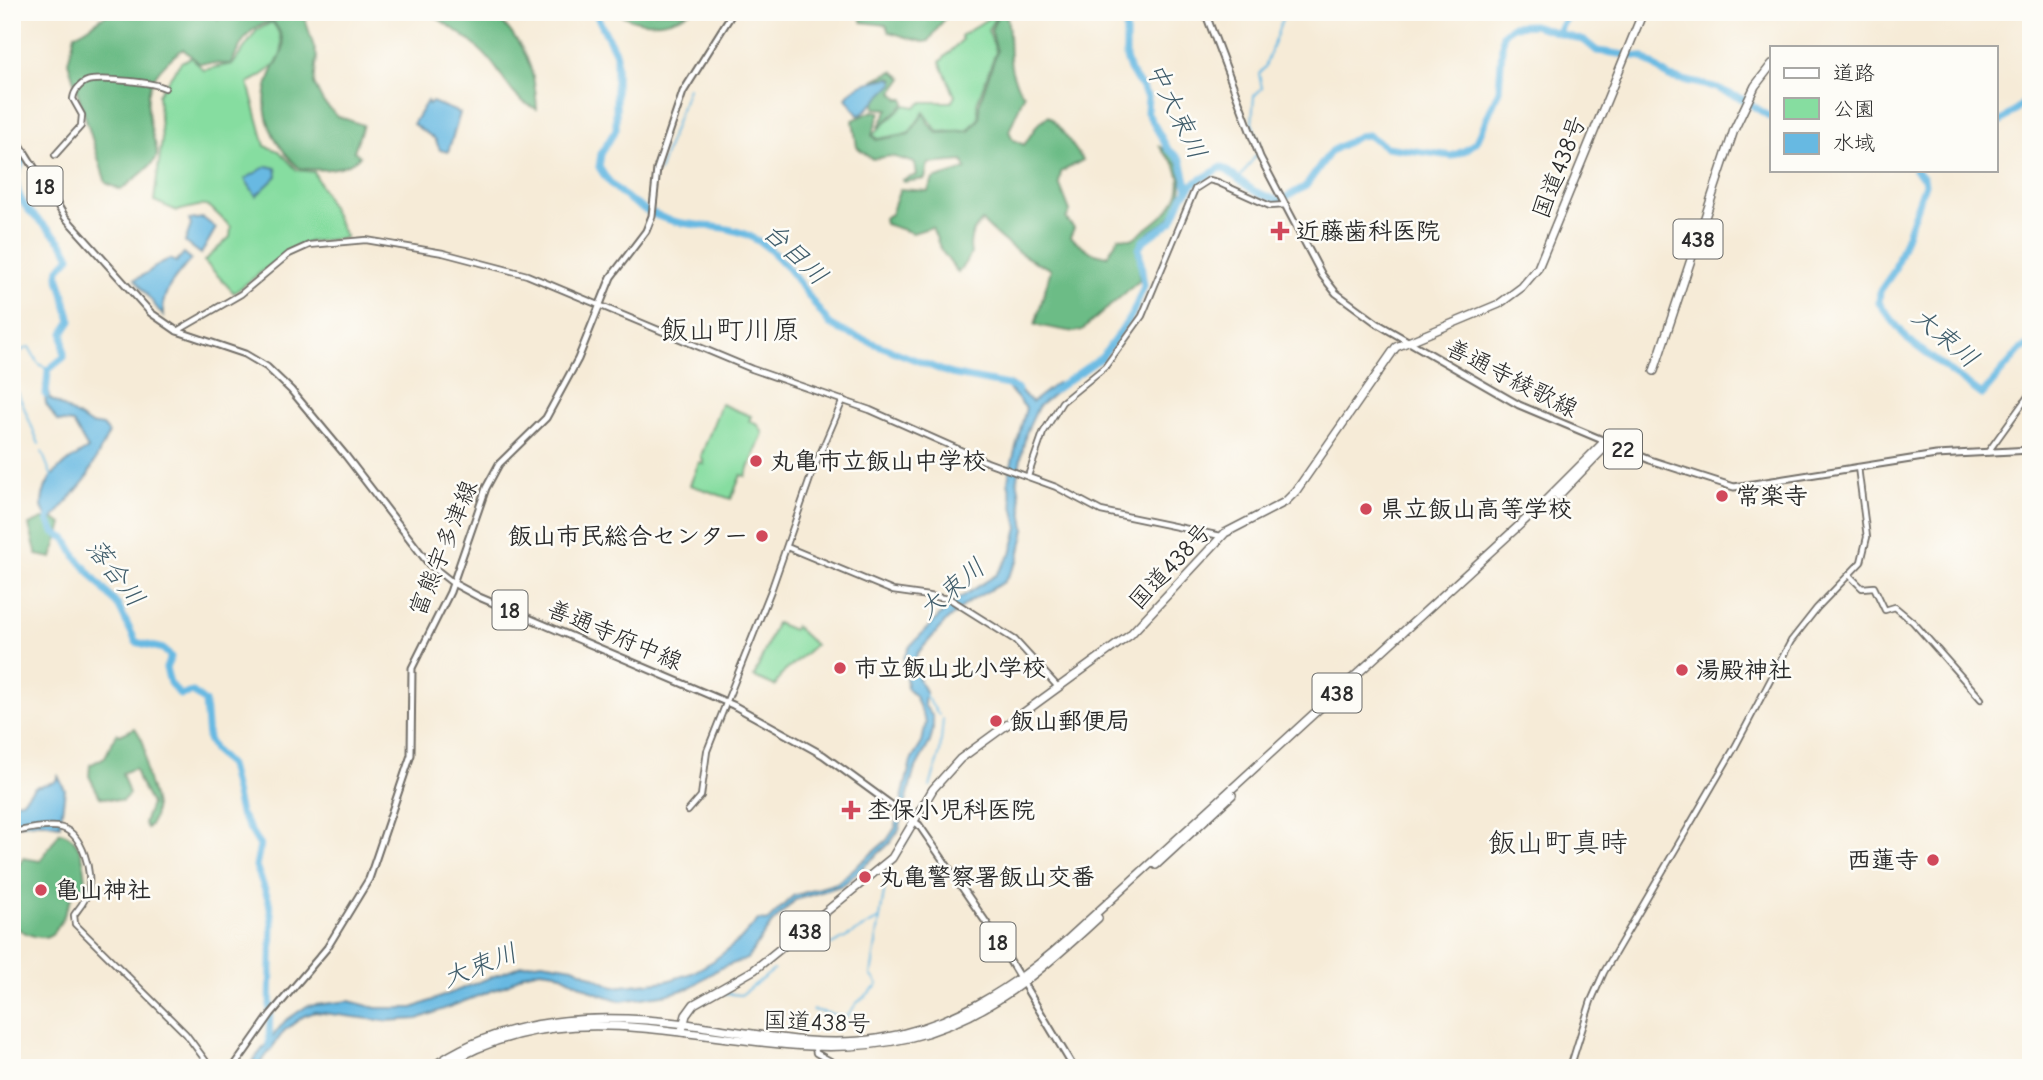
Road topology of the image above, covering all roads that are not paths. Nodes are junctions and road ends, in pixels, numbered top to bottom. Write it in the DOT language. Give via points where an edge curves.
graph roads {
  1 [pos="733,12"];
  2 [pos="1205,12"];
  3 [pos="1643,12"];
  4 [pos="1770,67"];
  5 [pos="165,88"];
  6 [pos="12,132"];
  7 [pos="55,155"];
  8 [pos="1285,204"];
  9 [pos="599,307"];
  10 [pos="177,331"];
  11 [pos="1406,341"];
  12 [pos="1654,371"];
  13 [pos="2031,392"];
  14 [pos="844,400"];
  15 [pos="1606,443"];
  16 [pos="2031,450"];
  17 [pos="1988,452"];
  18 [pos="1858,467"];
  19 [pos="1028,476"];
  20 [pos="1222,536"];
  21 [pos="787,547"];
  22 [pos="1850,576"];
  23 [pos="453,583"];
  24 [pos="1058,688"];
  25 [pos="1981,699"];
  26 [pos="727,702"];
  27 [pos="688,811"];
  28 [pos="915,822"];
  29 [pos="12,832"];
  30 [pos="1022,981"];
  31 [pos="682,1027"];
  32 [pos="815,1043"];
  33 [pos="211,1068"];
  34 [pos="233,1068"];
  35 [pos="431,1068"];
  36 [pos="441,1068"];
  37 [pos="843,1068"];
  38 [pos="1074,1068"];
  39 [pos="1570,1068"];
  1 -- 9 [label="main road, 富熊宇多津線" via="683,92 657,169 646,232 611,277"];
  2 -- 8 [label="main road, 善通寺綾歌線 / 22" via="1252,138"];
  3 -- 11 [label="highway, 国道438号 / 438" via="1551,243 1531,277 1511,297 1487,311"];
  4 -- 12 [label="highway, 438" via="1744,108"];
  5 -- 7 [label="street" via="84,82 73,99 82,115 81,126"];
  6 -- 10 [label="main road, 善通寺府中線 / 18" via="81,237 151,313"];
  8 -- 11 [label="main road, 善通寺綾歌線 / 22" via="1336,293"];
  8 -- 19 [label="street" via="1270,206 1209,180 1195,189 1142,316 1105,367 1062,402 1043,433"];
  9 -- 10 [label="street" via="505,268 358,240 298,249 241,294"];
  9 -- 14 [label="street" via="752,369"];
  9 -- 23 [label="main road, 富熊宇多津線" via="546,418 491,477"];
  10 -- 23 [label="main road, 善通寺府中線 / 18" via="252,358 280,379 429,564"];
  11 -- 15 [label="main road, 善通寺綾歌線 / 22" via="1499,396"];
  11 -- 20 [label="highway, 国道438号 / 438" via="1391,352 1296,491 1285,502"];
  13 -- 17 [label="street"];
  14 -- 19 [label="street"];
  14 -- 21 [label="street"];
  15 -- 18 [label="main road, 善通寺綾歌線 / 22" via="1734,487"];
  15 -- 30 [label="highway, 国道438号 / 438" via="1584,471"];
  16 -- 17 [label="main road, 善通寺綾歌線 / 22"];
  17 -- 18 [label="main road, 善通寺綾歌線 / 22"];
  18 -- 22 [label="street" via="1867,537 1864,555"];
  19 -- 20 [label="street" via="1105,513"];
  20 -- 24 [label="highway, 国道438号 / 438" via="1136,629"];
  21 -- 24 [label="street" via="893,591 944,597 1015,640"];
  21 -- 26 [label="street"];
  22 -- 25 [label="street" via="1862,588 1874,587 1885,610 1895,607 1913,622"];
  22 -- 39 [label="street" via="1791,641 1735,747 1634,916 1591,1001"];
  23 -- 26 [label="main road, 善通寺府中線 / 18"];
  23 -- 34 [label="main road, 富熊宇多津線" via="412,668 411,755 373,869 341,929"];
  24 -- 28 [label="highway, 国道438号 / 438" via="960,760 933,789"];
  26 -- 27 [label="street" via="705,758 703,790"];
  26 -- 28 [label="main road, 善通寺府中線 / 18" via="823,755"];
  28 -- 30 [label="main road, 善通寺府中線 / 18"];
  28 -- 31 [label="highway, 国道438号 / 438" via="883,866 754,970 694,1004"];
  29 -- 33 [label="street" via="58,828 76,838 87,864 89,886 74,915 75,924 186,1034"];
  30 -- 32 [label="highway, 国道438号 / 438" via="967,1017 909,1038 875,1045"];
  30 -- 38 [label="main road, 善通寺府中線 / 18"];
  31 -- 32 [label="highway, 国道438号 / 438"];
  31 -- 35 [label="highway, 国道438号 / 438" via="563,1020 475,1042"];
  31 -- 36 [label="highway, 国道438号 / 438" via="534,1030 491,1043"];
  32 -- 37 [label="street" via="816,1053"];
}
